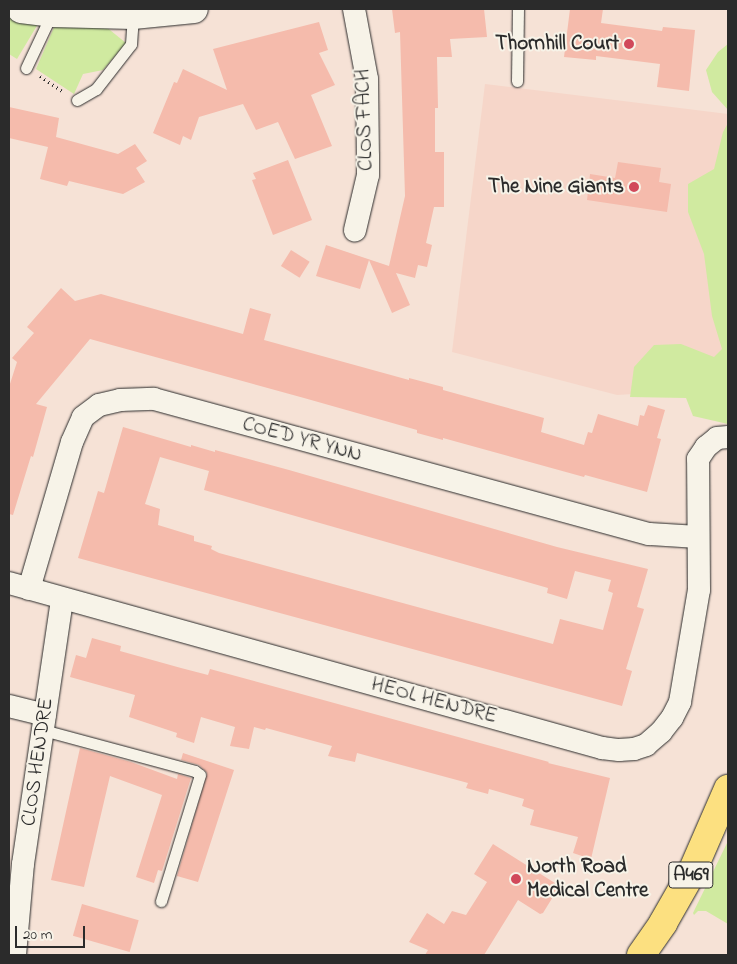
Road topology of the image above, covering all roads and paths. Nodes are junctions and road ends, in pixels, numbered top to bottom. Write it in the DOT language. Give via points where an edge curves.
graph roads {
  1 [pos="21,9"];
  2 [pos="194,9"];
  3 [pos="354,9"];
  4 [pos="518,9"];
  5 [pos="52,13"];
  6 [pos="133,15"];
  7 [pos="26,68"];
  8 [pos="517,81"];
  9 [pos="77,100"];
  10 [pos="355,230"];
  11 [pos="728,437"];
  12 [pos="698,537"];
  13 [pos="19,586"];
  14 [pos="62,599"];
  15 [pos="9,706"];
  16 [pos="44,722"];
  17 [pos="728,788"];
  18 [pos="161,901"];
  19 [pos="15,955"];
  20 [pos="642,955"];
  1 -- 5 [label="street"];
  2 -- 6 [label="street"];
  3 -- 10 [label="street, CLOS FACH" via="367,79 368,156 368,175"];
  4 -- 8 [label="lane"];
  5 -- 6 [label="street"];
  5 -- 7 [label="lane"];
  6 -- 9 [label="lane" via="131,44 96,89"];
  7 -- 9 [label="path"];
  11 -- 12 [label="street, HEOL HENDRE" via="717,438 698,459"];
  12 -- 13 [label="street, COED YR YNN" via="649,534 154,399 120,400 100,405 83,418"];
  12 -- 14 [label="street, HEOL HENDRE" via="699,590 680,702 661,732 646,745 626,749 602,748"];
  13 -- 14 [label="street, HEOL HENDRE"];
  14 -- 16 [label="street, CLOS HENDRE"];
  15 -- 16 [label="street"];
  16 -- 18 [label="lane" via="200,775"];
  16 -- 19 [label="street, CLOS HENDRE" via="23,864"];
  17 -- 20 [label="main road, A469" via="691,874"];
}
